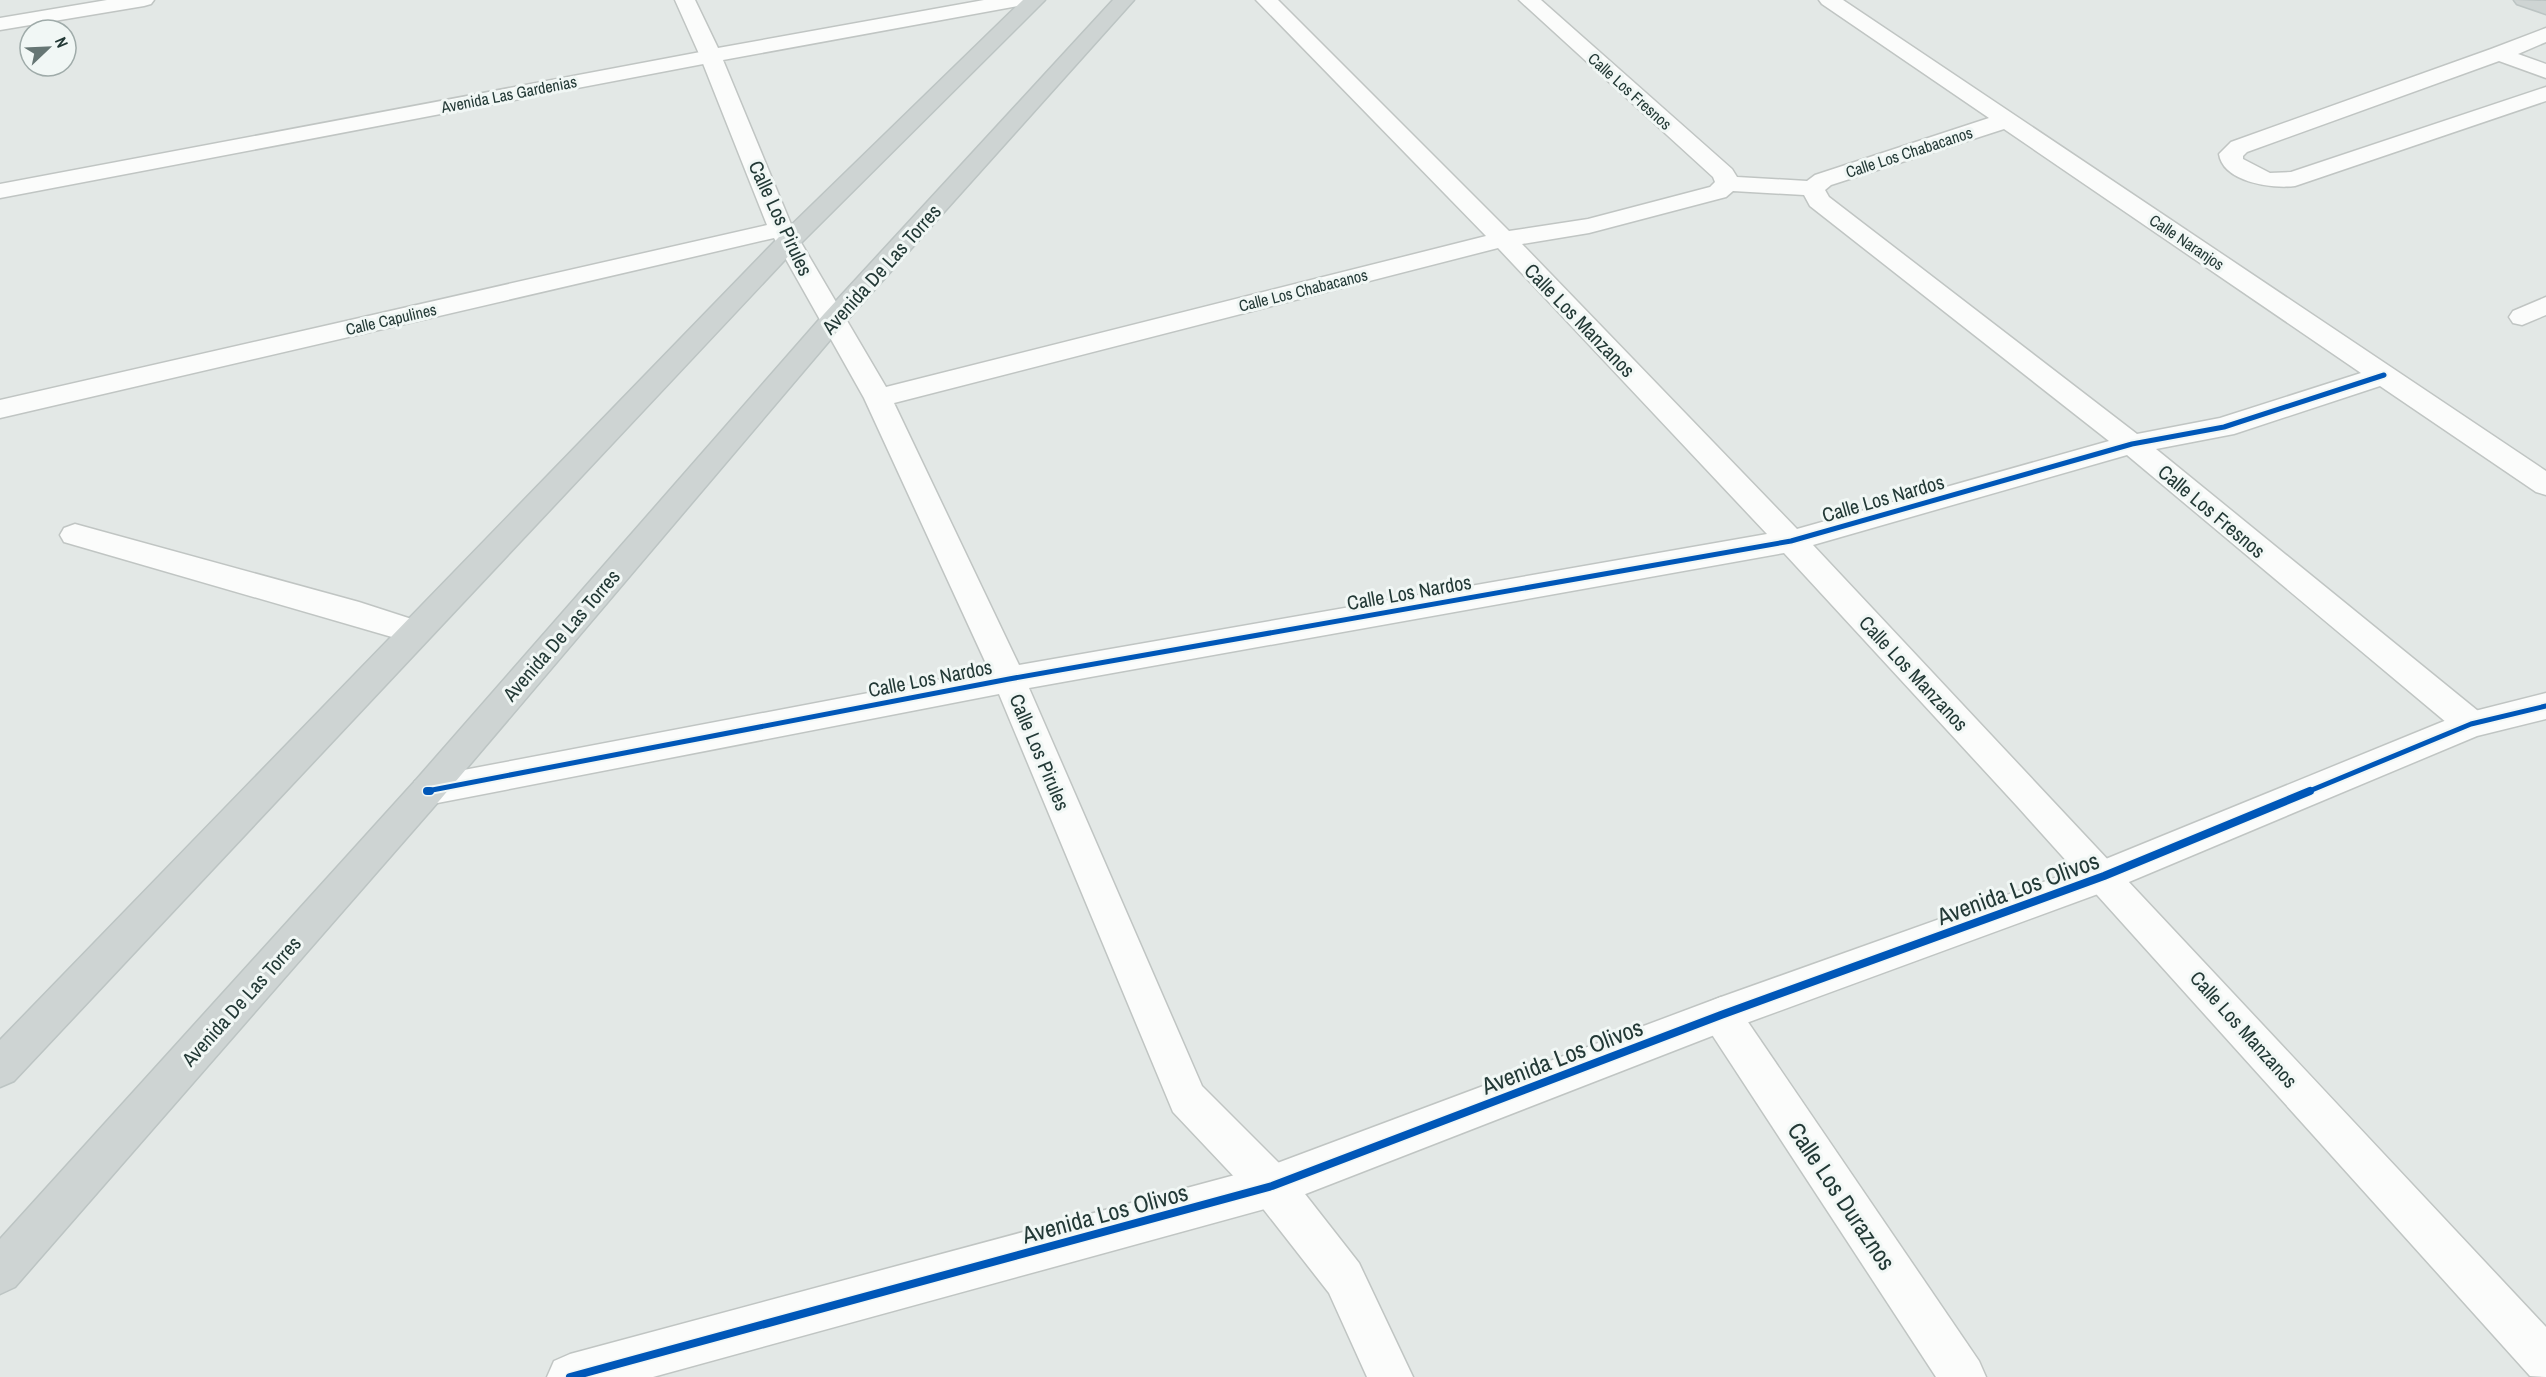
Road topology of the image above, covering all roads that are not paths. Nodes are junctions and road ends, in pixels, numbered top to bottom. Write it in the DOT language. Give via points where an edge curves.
graph roads {
  1 [pos="144,0"];
  2 [pos="686,0"];
  3 [pos="1018,0"];
  4 [pos="1035,0"];
  5 [pos="1124,0"];
  6 [pos="1266,0"];
  7 [pos="1528,0"];
  8 [pos="1829,0"];
  9 [pos="2524,0"];
  10 [pos="2546,8"];
  11 [pos="0,24"];
  12 [pos="2546,34"];
  13 [pos="2499,54"];
  14 [pos="711,56"];
  15 [pos="2546,71"];
  16 [pos="2546,94"];
  17 [pos="2373,98"];
  18 [pos="2007,120"];
  19 [pos="2442,129"];
  20 [pos="1727,184"];
  21 [pos="1812,188"];
  22 [pos="0,191"];
  23 [pos="785,236"];
  24 [pos="1503,239"];
  25 [pos="2546,305"];
  26 [pos="2522,317"];
  27 [pos="833,320"];
  28 [pos="2384,375"];
  29 [pos="878,398"];
  30 [pos="0,409"];
  31 [pos="2132,444"];
  32 [pos="2546,485"];
  33 [pos="75,535"];
  34 [pos="1791,541"];
  35 [pos="416,632"];
  36 [pos="1009,680"];
  37 [pos="2546,706"];
  38 [pos="2471,724"];
  39 [pos="427,791"];
  40 [pos="2104,876"];
  41 [pos="1721,1015"];
  42 [pos="0,1068"];
  43 [pos="1272,1186"];
  44 [pos="0,1272"];
  45 [pos="2539,1341"];
  46 [pos="570,1377"];
  47 [pos="1390,1377"];
  48 [pos="1963,1377"];
  1 -- 11 [label="street"];
  2 -- 14 [label="street, Calle Los Pirules"];
  3 -- 14 [label="street, Avenida Las Gardenias"];
  4 -- 23 [label="main road"];
  5 -- 27 [label="main road, Avenida De Las Torres"];
  6 -- 24 [label="street, Calle Los Manzanos"];
  7 -- 20 [label="street, Calle Los Fresnos" via="1724,174"];
  8 -- 18 [label="street, Calle Naranjos"];
  9 -- 10 [label="main road"];
  12 -- 13 [label="street"];
  13 -- 15 [label="street"];
  13 -- 17 [label="street"];
  14 -- 22 [label="street, Avenida Las Gardenias"];
  14 -- 23 [label="street, Calle Los Pirules"];
  16 -- 19 [label="street"];
  17 -- 19 [label="street"];
  17 -- 19 [label="street" via="2239,147 2230,154 2232,162 2265,180 2278,182"];
  18 -- 21 [label="street, Calle Los Chabacanos" via="1823,180"];
  18 -- 28 [label="street, Calle Naranjos"];
  20 -- 21 [label="street"];
  20 -- 24 [label="street, Calle Los Chabacanos" via="1718,192 1589,226"];
  21 -- 31 [label="street, Calle Los Fresnos" via="1819,201"];
  23 -- 27 [label="street, Calle Los Pirules"];
  23 -- 30 [label="street, Calle Capulines"];
  23 -- 35 [label="main road"];
  24 -- 29 [label="street, Calle Los Chabacanos"];
  24 -- 34 [label="street, Calle Los Manzanos"];
  25 -- 26 [label="street"];
  27 -- 29 [label="street, Calle Los Pirules"];
  27 -- 39 [label="main road, Avenida De Las Torres"];
  28 -- 31 [label="street, Calle Los Nardos" via="2223,427"];
  28 -- 32 [label="street, Calle Naranjos"];
  29 -- 36 [label="street, Calle Los Pirules"];
  31 -- 34 [label="street, Calle Los Nardos"];
  31 -- 38 [label="street, Calle Los Fresnos"];
  33 -- 35 [label="street"];
  34 -- 36 [label="street, Calle Los Nardos"];
  34 -- 40 [label="street, Calle Los Manzanos"];
  35 -- 42 [label="main road"];
  36 -- 39 [label="street, Calle Los Nardos"];
  36 -- 43 [label="street, Calle Los Pirules" via="1187,1099"];
  37 -- 38 [label="street, Avenida Los Olivos"];
  38 -- 40 [label="street, Avenida Los Olivos"];
  39 -- 44 [label="main road, Avenida De Las Torres"];
  40 -- 41 [label="street, Avenida Los Olivos"];
  40 -- 45 [label="street, Calle Los Manzanos"];
  41 -- 43 [label="street, Avenida Los Olivos"];
  41 -- 48 [label="street, Calle Los Duraznos"];
  43 -- 46 [label="street, Avenida Los Olivos"];
  43 -- 47 [label="street, Calle Los Pirules" via="1344,1278"];
}
